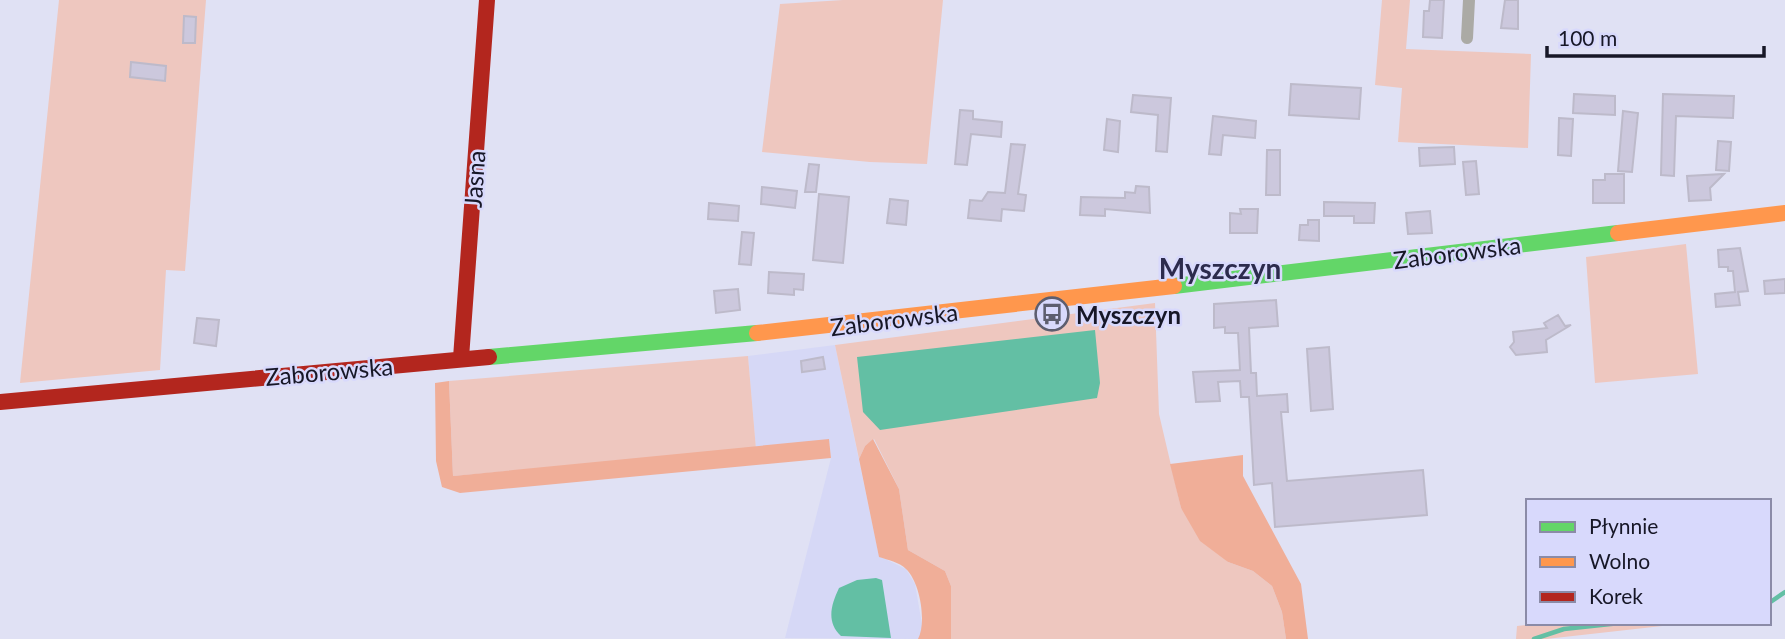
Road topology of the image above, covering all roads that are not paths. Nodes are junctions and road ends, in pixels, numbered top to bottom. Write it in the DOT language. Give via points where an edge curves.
graph roads {
  1 [pos="487,0"];
  2 [pos="1469,0"];
  3 [pos="1467,38"];
  4 [pos="1785,213"];
  5 [pos="461,358"];
  6 [pos="0,402"];
  1 -- 5 [label="main road, Jasna"];
  2 -- 3 [label="street"];
  4 -- 5 [label="main road, Zaborowska" via="875,322"];
  5 -- 6 [label="main road, Zaborowska"];
}
